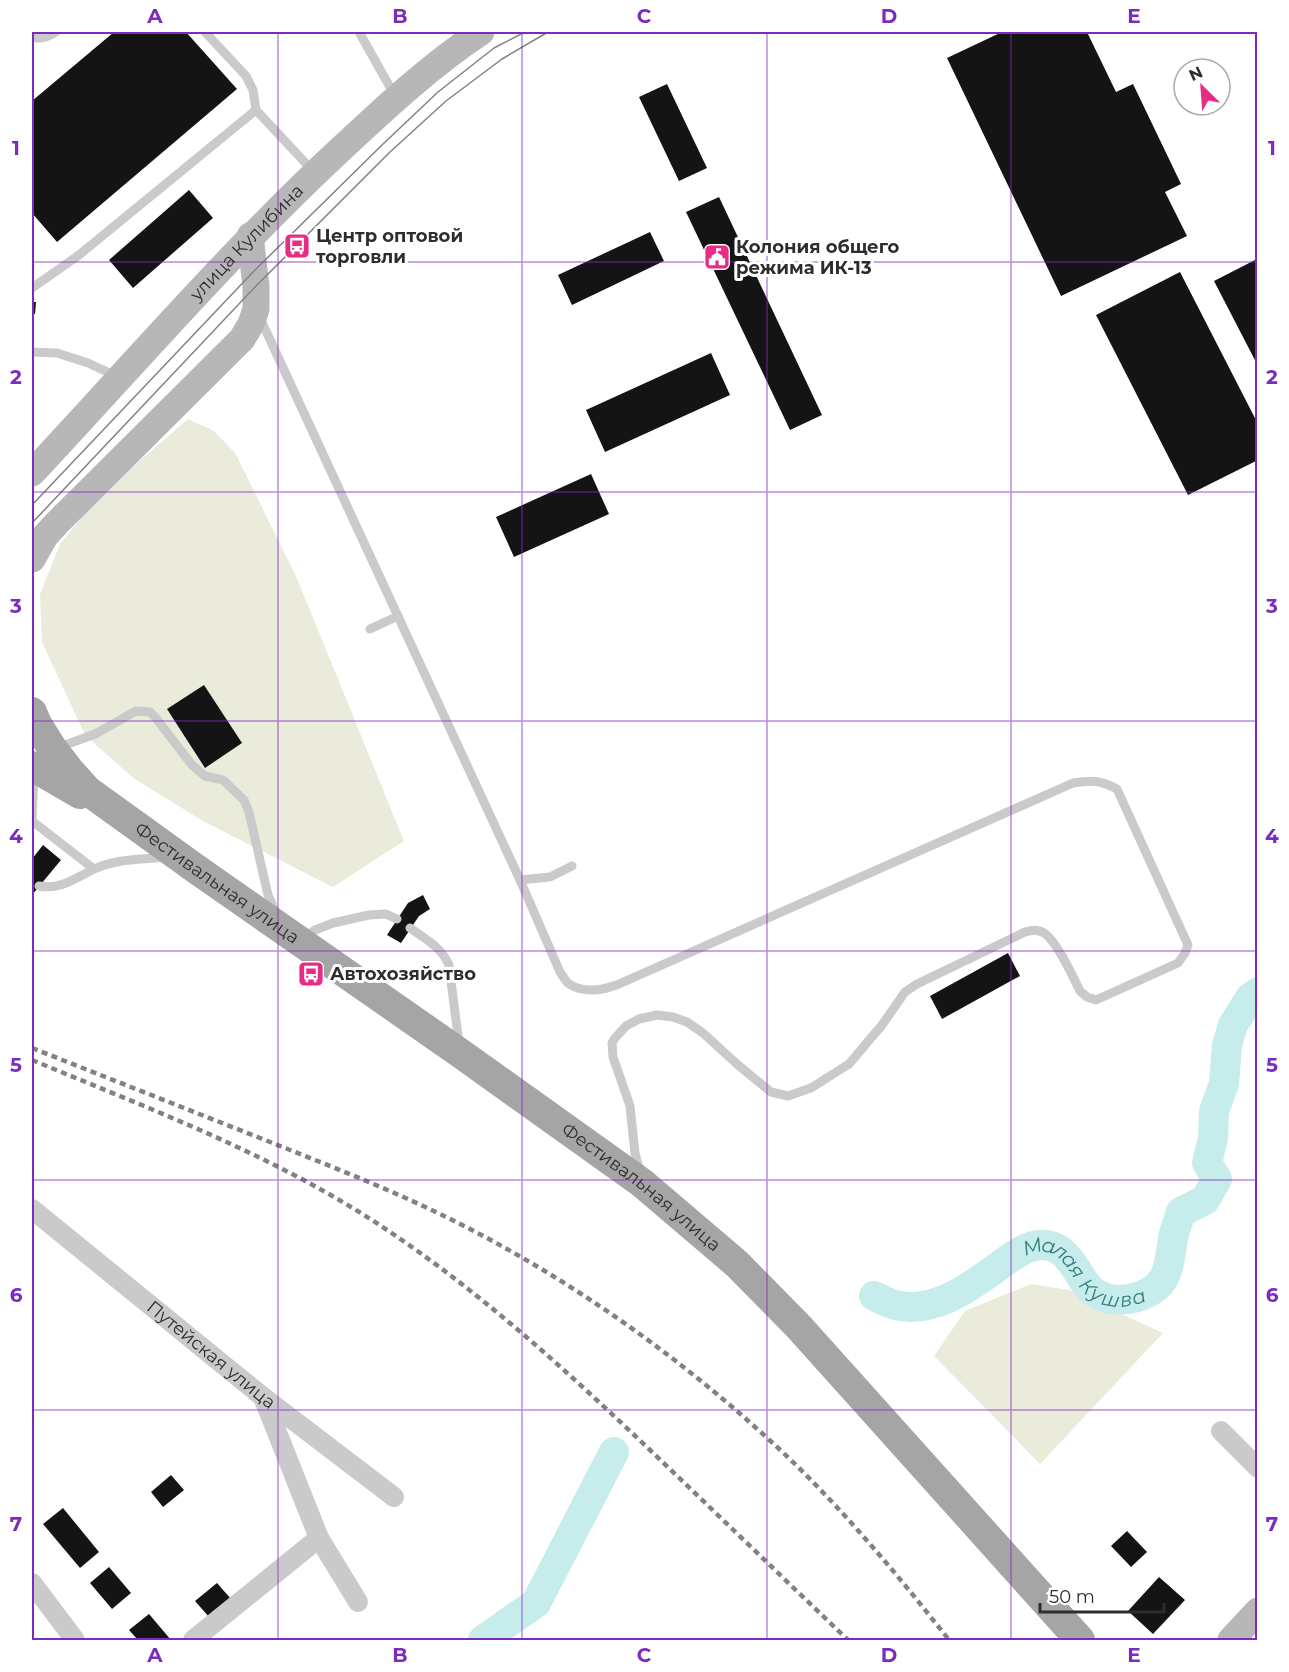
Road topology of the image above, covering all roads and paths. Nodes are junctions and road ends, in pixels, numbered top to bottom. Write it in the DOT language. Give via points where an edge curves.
graph roads {
  1 [pos="56,32"];
  2 [pos="205,32"];
  3 [pos="359,32"];
  4 [pos="481,32"];
  5 [pos="32,37"];
  6 [pos="396,98"];
  7 [pos="256,110"];
  8 [pos="315,173"];
  9 [pos="250,236"];
  10 [pos="32,288"];
  11 [pos="256,309"];
  12 [pos="32,352"];
  13 [pos="120,378"];
  14 [pos="32,474"];
  15 [pos="32,559"];
  16 [pos="398,616"];
  17 [pos="370,629"];
  18 [pos="32,712"];
  19 [pos="39,760"];
  20 [pos="32,821"];
  21 [pos="177,855"];
  22 [pos="572,866"];
  23 [pos="94,869"];
  24 [pos="520,880"];
  25 [pos="39,886"];
  26 [pos="397,919"];
  27 [pos="410,928"];
  28 [pos="290,935"];
  29 [pos="460,1053"];
  30 [pos="642,1183"];
  31 [pos="32,1209"];
  32 [pos="263,1397"];
  33 [pos="1221,1431"];
  34 [pos="1257,1468"];
  35 [pos="394,1497"];
  36 [pos="320,1538"];
  37 [pos="32,1583"];
  38 [pos="358,1602"];
  39 [pos="1257,1611"];
  40 [pos="75,1641"];
  41 [pos="193,1641"];
  42 [pos="1080,1641"];
  43 [pos="1231,1641"];
  1 -- 5 [label="lane" via="44,38"];
  2 -- 7 [label="lane" via="246,76"];
  3 -- 6 [label="lane"];
  4 -- 6 [label="street, улица Кулибина"];
  6 -- 8 [label="street, улица Кулибина"];
  7 -- 8 [label="lane"];
  7 -- 10 [label="lane" via="79,255"];
  8 -- 9 [label="street, улица Кулибина"];
  9 -- 11 [label="street"];
  9 -- 13 [label="street, улица Кулибина"];
  11 -- 15 [label="street" via="242,339 57,523"];
  11 -- 16 [label="lane"];
  12 -- 13 [label="lane" via="57,353"];
  13 -- 14 [label="street, улица Кулибина"];
  16 -- 17 [label="lane"];
  16 -- 24 [label="lane"];
  18 -- 19 [label="main road, Фестивальная улица" via="37,724"];
  19 -- 20 [label="lane"];
  19 -- 21 [label="main road, Фестивальная улица" via="69,770 88,791"];
  19 -- 28 [label="lane" via="136,711 150,712 192,765 205,776 223,780 244,800 268,895"];
  20 -- 23 [label="lane"];
  21 -- 23 [label="lane" via="126,859"];
  21 -- 28 [label="main road, Фестивальная улица"];
  22 -- 24 [label="lane" via="549,877"];
  23 -- 25 [label="lane" via="58,887"];
  24 -- 30 [label="lane" via="568,983 604,989 1074,783 1092,780 1117,789 1188,945 1178,963 1096,1000 1080,992 1053,942 1043,932 1025,932 905,992 849,1064 811,1088 788,1096 771,1092 687,1022 657,1015 639,1019 619,1032 612,1043 630,1106"];
  26 -- 28 [label="lane" via="387,914 369,915"];
  27 -- 29 [label="lane" via="438,948 449,965"];
  28 -- 29 [label="main road, Фестивальная улица"];
  29 -- 30 [label="main road, Фестивальная улица"];
  30 -- 42 [label="main road, Фестивальная улица" via="737,1264 799,1327"];
  31 -- 32 [label="street, Путейская улица"];
  32 -- 35 [label="street, Путейская улица"];
  32 -- 36 [label="street"];
  33 -- 34 [label="street"];
  36 -- 38 [label="street"];
  36 -- 41 [label="street"];
  37 -- 40 [label="street"];
  39 -- 43 [label="street"];
}
